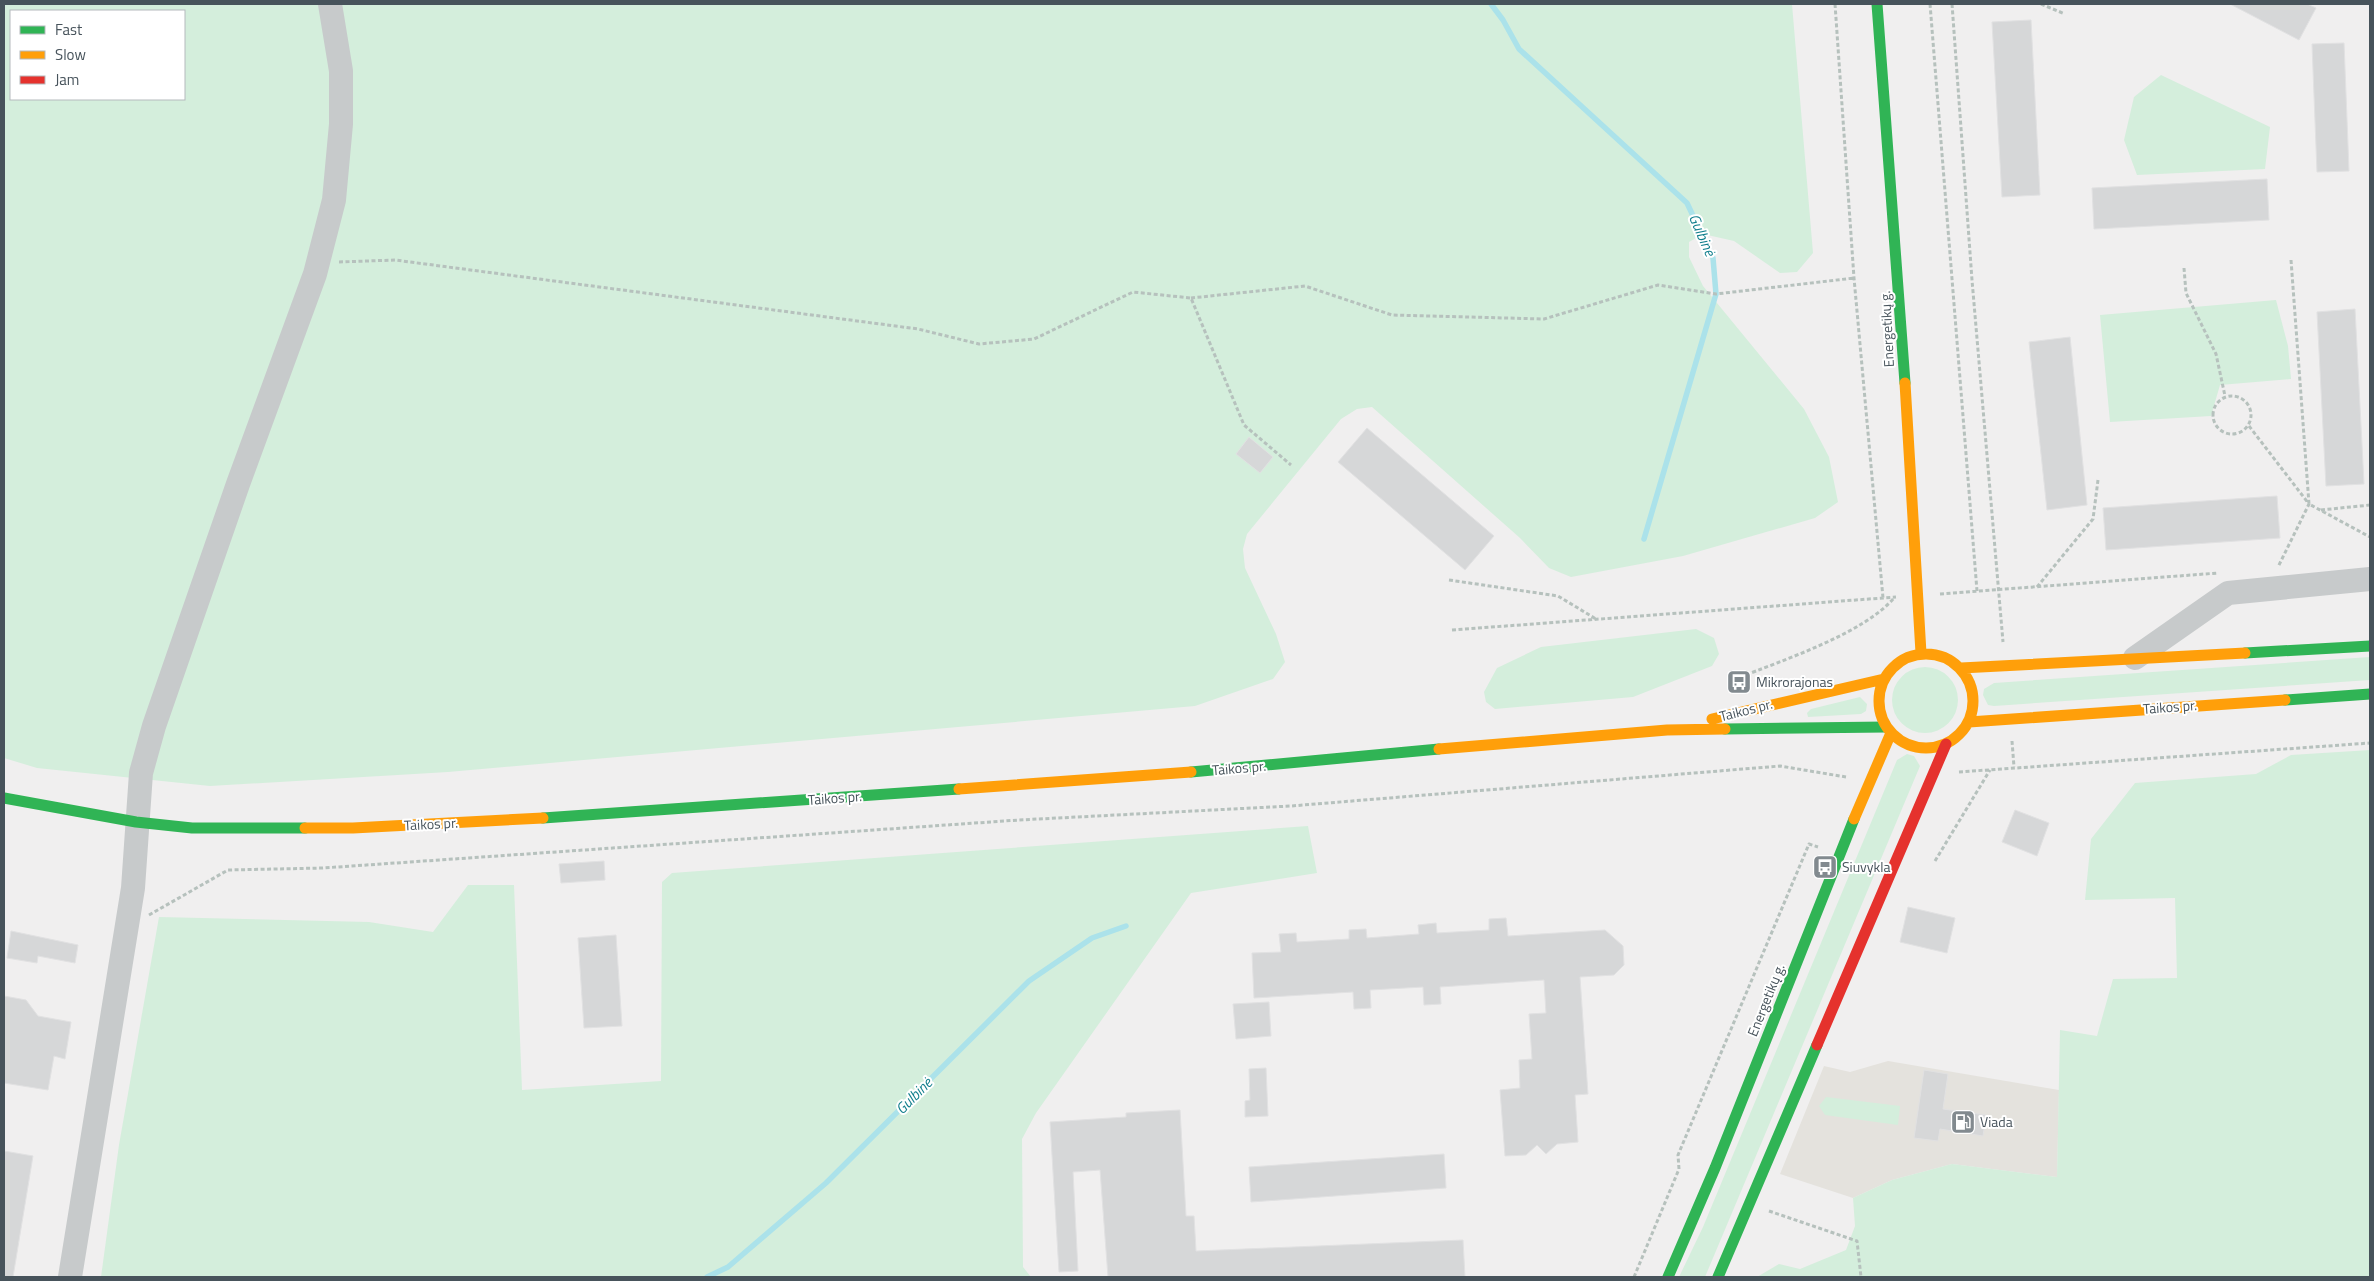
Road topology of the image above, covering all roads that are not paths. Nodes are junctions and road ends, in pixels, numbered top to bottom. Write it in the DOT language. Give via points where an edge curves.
graph roads {
  1 [pos="330,4"];
  2 [pos="1877,4"];
  3 [pos="2370,579"];
  4 [pos="2370,646"];
  5 [pos="1921,653"];
  6 [pos="2135,658"];
  7 [pos="1961,668"];
  8 [pos="1884,678"];
  9 [pos="2370,694"];
  10 [pos="1969,722"];
  11 [pos="1667,730"];
  12 [pos="1889,730"];
  13 [pos="1946,744"];
  14 [pos="4,798"];
  15 [pos="136,822"];
  16 [pos="70,1277"];
  17 [pos="1668,1277"];
  18 [pos="1718,1277"];
  1 -- 15 [label="street" via="341,71 341,124 334,200 318,262 154,726 141,773"];
  2 -- 5 [label="main road, Energetikų g." via="1900,288"];
  3 -- 6 [label="street" via="2228,593"];
  4 -- 6 [label="main road"];
  5 -- 7 [label="main road" via="1950,659"];
  5 -- 8 [label="main road" via="1906,657"];
  6 -- 7 [label="main road"];
  7 -- 10 [label="main road" via="1974,693"];
  8 -- 11 [label="main road, Taikos pr."];
  8 -- 12 [label="main road" via="1879,695 1880,711"];
  9 -- 10 [label="main road, Taikos pr."];
  10 -- 13 [label="main road" via="1960,735"];
  11 -- 12 [label="main road, Taikos pr."];
  11 -- 15 [label="main road, Taikos pr." via="1229,769 584,816 268,830 192,828"];
  12 -- 13 [label="main road" via="1902,742 1916,747 1932,748"];
  12 -- 17 [label="main road, Energetikų g." via="1715,1168"];
  13 -- 18 [label="main road"];
  14 -- 15 [label="main road, Taikos pr."];
  15 -- 16 [label="street" via="133,888"];
}
